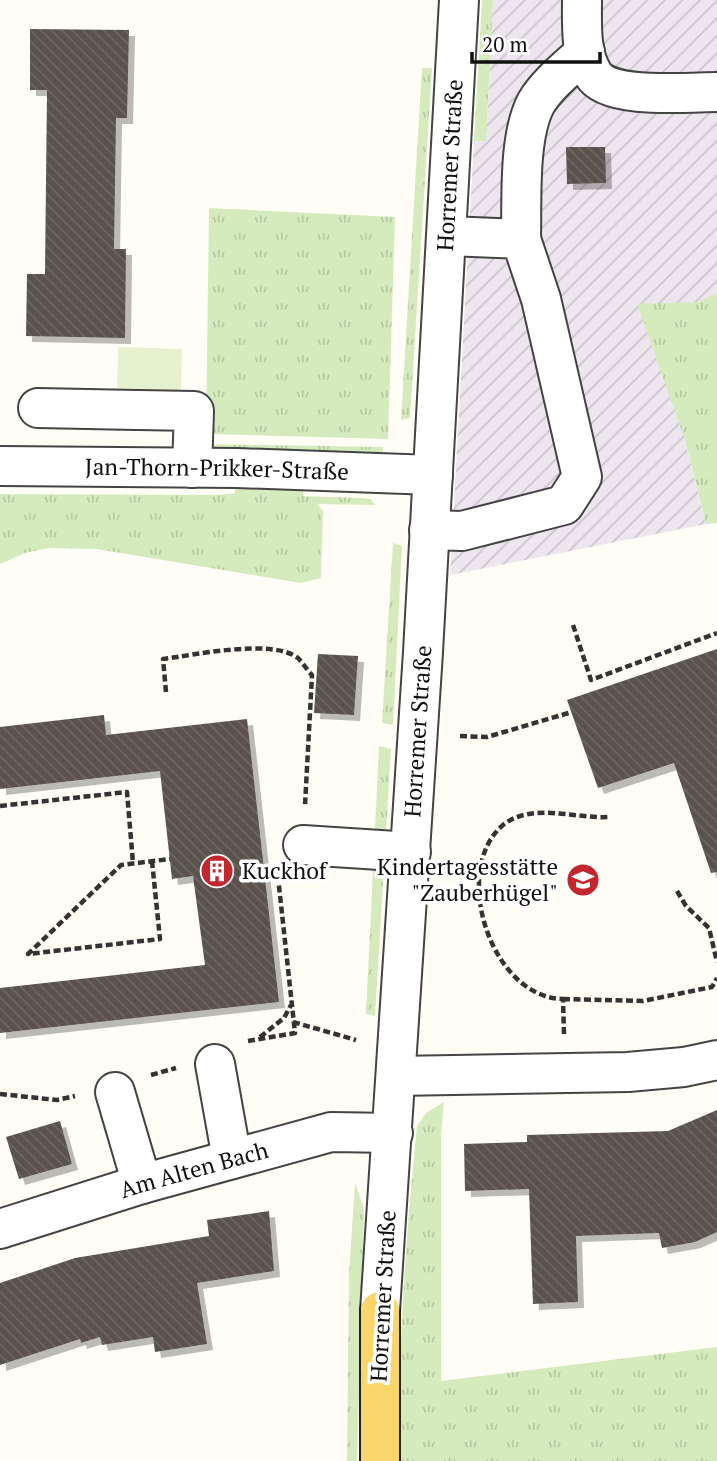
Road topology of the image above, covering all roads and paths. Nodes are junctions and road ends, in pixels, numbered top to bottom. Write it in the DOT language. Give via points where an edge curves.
graph roads {
  1 [pos="459,0"];
  2 [pos="582,0"];
  3 [pos="585,52"];
  4 [pos="717,92"];
  5 [pos="447,236"];
  6 [pos="521,239"];
  7 [pos="38,408"];
  8 [pos="85,409"];
  9 [pos="0,466"];
  10 [pos="83,467"];
  11 [pos="192,468"];
  12 [pos="433,475"];
  13 [pos="429,530"];
  14 [pos="573,625"];
  15 [pos="717,633"];
  16 [pos="166,692"];
  17 [pos="572,712"];
  18 [pos="418,734"];
  19 [pos="0,806"];
  20 [pos="608,817"];
  21 [pos="303,845"];
  22 [pos="411,852"];
  23 [pos="170,859"];
  24 [pos="152,861"];
  25 [pos="134,863"];
  26 [pos="677,891"];
  27 [pos="715,942"];
  28 [pos="717,962"];
  29 [pos="717,978"];
  30 [pos="562,999"];
  31 [pos="292,1005"];
  32 [pos="293,1022"];
  33 [pos="256,1040"];
  34 [pos="356,1040"];
  35 [pos="214,1057"];
  36 [pos="717,1060"];
  37 [pos="565,1072"];
  38 [pos="149,1076"];
  39 [pos="397,1076"];
  40 [pos="97,1093"];
  41 [pos="0,1094"];
  42 [pos="393,1133"];
  43 [pos="232,1160"];
  44 [pos="142,1184"];
  45 [pos="0,1229"];
  46 [pos="380,1311"];
  47 [pos="380,1461"];
  1 -- 5 [label="street, Horremer Straße"];
  2 -- 3 [label="street"];
  3 -- 4 [label="street" via="594,77 612,88"];
  3 -- 6 [label="street" via="542,95 533,111 524,167"];
  5 -- 6 [label="street"];
  5 -- 12 [label="street, Horremer Straße"];
  6 -- 13 [label="street" via="541,299 582,477 564,505 462,531"];
  7 -- 8 [label="street"];
  8 -- 10 [label="street"];
  8 -- 11 [label="street" via="194,411"];
  9 -- 10 [label="street, Jan-Thorn-Prikker-Straße"];
  10 -- 11 [label="street, Jan-Thorn-Prikker-Straße"];
  11 -- 12 [label="street, Jan-Thorn-Prikker-Straße"];
  12 -- 13 [label="street, Horremer Straße"];
  13 -- 18 [label="street, Horremer Straße"];
  14 -- 15 [label="path" via="591,680"];
  16 -- 21 [label="path" via="163,659 243,649 277,650 297,658 312,676"];
  17 -- 18 [label="path" via="487,737"];
  18 -- 22 [label="street, Horremer Straße"];
  19 -- 25 [label="path" via="127,792"];
  20 -- 30 [label="path" via="542,813 522,817 504,825 482,864 482,906 494,953 527,986"];
  21 -- 22 [label="street"];
  21 -- 31 [label="path" via="275,849"];
  22 -- 39 [label="street, Horremer Straße"];
  23 -- 24 [label="path"];
  24 -- 25 [label="path"];
  24 -- 25 [label="path" via="160,939 28,954 121,865"];
  26 -- 27 [label="path" via="709,928"];
  27 -- 28 [label="path"];
  29 -- 30 [label="path" via="712,987 643,1000"];
  30 -- 37 [label="path"];
  31 -- 32 [label="path"];
  31 -- 33 [label="path" via="284,1018"];
  32 -- 33 [label="path" via="295,1033"];
  32 -- 34 [label="path"];
  33 -- 35 [label="path"];
  35 -- 38 [label="path"];
  35 -- 43 [label="street"];
  36 -- 37 [label="street" via="640,1071"];
  37 -- 39 [label="street"];
  39 -- 42 [label="street, Horremer Straße"];
  40 -- 41 [label="path" via="57,1100"];
  40 -- 44 [label="street"];
  42 -- 43 [label="street, Am Alten Bach" via="331,1132"];
  42 -- 46 [label="street, Horremer Straße"];
  43 -- 44 [label="street, Am Alten Bach"];
  44 -- 45 [label="street, Am Alten Bach"];
  46 -- 47 [label="main road, Horremer Straße"];
}
